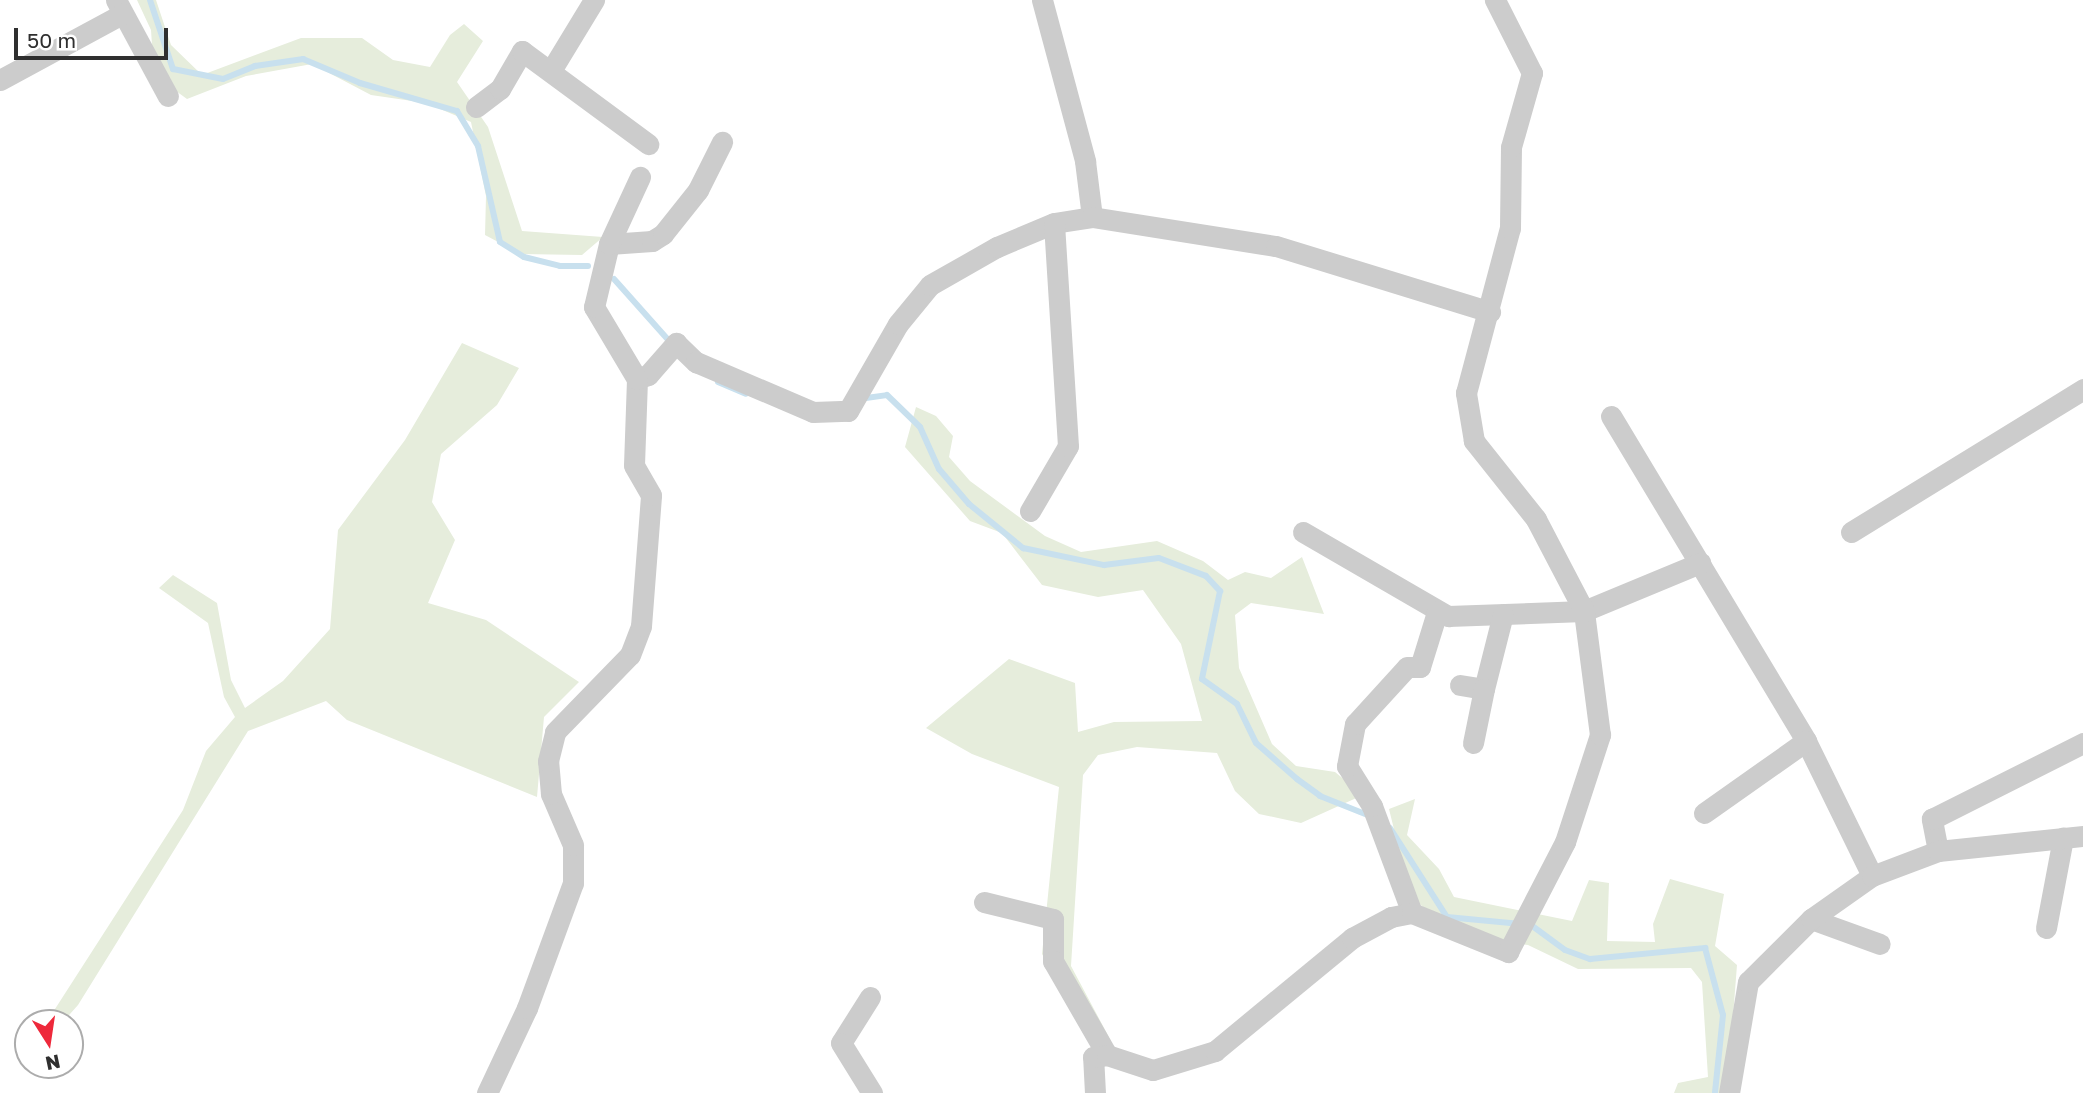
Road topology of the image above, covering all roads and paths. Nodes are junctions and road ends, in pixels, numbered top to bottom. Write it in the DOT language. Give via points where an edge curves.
graph roads {
  1 [pos="594,0"];
  2 [pos="1042,0"];
  3 [pos="1495,0"];
  4 [pos="119,7"];
  5 [pos="552,69"];
  6 [pos="0,80"];
  7 [pos="168,96"];
  8 [pos="476,107"];
  9 [pos="722,142"];
  10 [pos="648,144"];
  11 [pos="640,177"];
  12 [pos="1092,217"];
  13 [pos="1054,223"];
  14 [pos="609,244"];
  15 [pos="1490,312"];
  16 [pos="637,379"];
  17 [pos="2083,389"];
  18 [pos="1611,416"];
  19 [pos="1030,511"];
  20 [pos="1303,532"];
  21 [pos="1851,532"];
  22 [pos="1700,563"];
  23 [pos="1584,611"];
  24 [pos="1437,612"];
  25 [pos="1503,614"];
  26 [pos="1460,685"];
  27 [pos="1485,689"];
  28 [pos="1806,741"];
  29 [pos="1473,743"];
  30 [pos="2083,743"];
  31 [pos="1704,813"];
  32 [pos="2073,837"];
  33 [pos="1938,851"];
  34 [pos="1872,876"];
  35 [pos="984,902"];
  36 [pos="1412,914"];
  37 [pos="1811,919"];
  38 [pos="2046,928"];
  39 [pos="1880,944"];
  40 [pos="870,997"];
  41 [pos="1107,1055"];
  42 [pos="487,1093"];
  43 [pos="872,1093"];
  44 [pos="1095,1093"];
  45 [pos="1728,1093"];
  1 -- 5 [label="street"];
  2 -- 12 [label="street" via="1085,161"];
  3 -- 15 [label="street" via="1532,73 1511,147 1510,228"];
  4 -- 6 [label="street"];
  4 -- 7 [label="street"];
  5 -- 8 [label="street" via="522,51 500,89"];
  5 -- 10 [label="street"];
  9 -- 14 [label="street" via="698,190 663,234 652,241"];
  11 -- 14 [label="street"];
  12 -- 13 [label="street"];
  12 -- 15 [label="street" via="1276,246"];
  13 -- 16 [label="street" via="964,263 930,285 898,324 848,411 813,412 696,362 676,344 648,375"];
  13 -- 19 [label="street" via="1068,446"];
  14 -- 16 [label="street" via="594,307"];
  15 -- 23 [label="street" via="1465,393 1474,442 1536,519"];
  16 -- 42 [label="street" via="634,466 650,495 641,626 630,654 555,732 548,761 551,794 573,845 573,883 527,1008"];
  17 -- 21 [label="street"];
  18 -- 22 [label="street"];
  20 -- 24 [label="street" via="1389,578"];
  22 -- 23 [label="street"];
  22 -- 28 [label="street"];
  23 -- 25 [label="street"];
  23 -- 36 [label="street" via="1600,736 1565,842 1508,952"];
  24 -- 25 [label="street"];
  24 -- 36 [label="street" via="1420,667 1407,667 1355,724 1347,766 1372,806"];
  25 -- 27 [label="street"];
  26 -- 27 [label="street"];
  27 -- 29 [label="street"];
  28 -- 31 [label="street"];
  28 -- 34 [label="street"];
  30 -- 33 [label="street" via="1932,819"];
  32 -- 33 [label="street"];
  32 -- 38 [label="street"];
  33 -- 34 [label="street"];
  34 -- 37 [label="street"];
  35 -- 41 [label="street" via="1053,919 1053,961"];
  36 -- 41 [label="street" via="1391,917 1352,938 1215,1051 1153,1070"];
  37 -- 39 [label="street"];
  37 -- 45 [label="street" via="1748,982"];
  40 -- 43 [label="street" via="841,1042"];
  41 -- 44 [label="street" via="1093,1057"];
}
